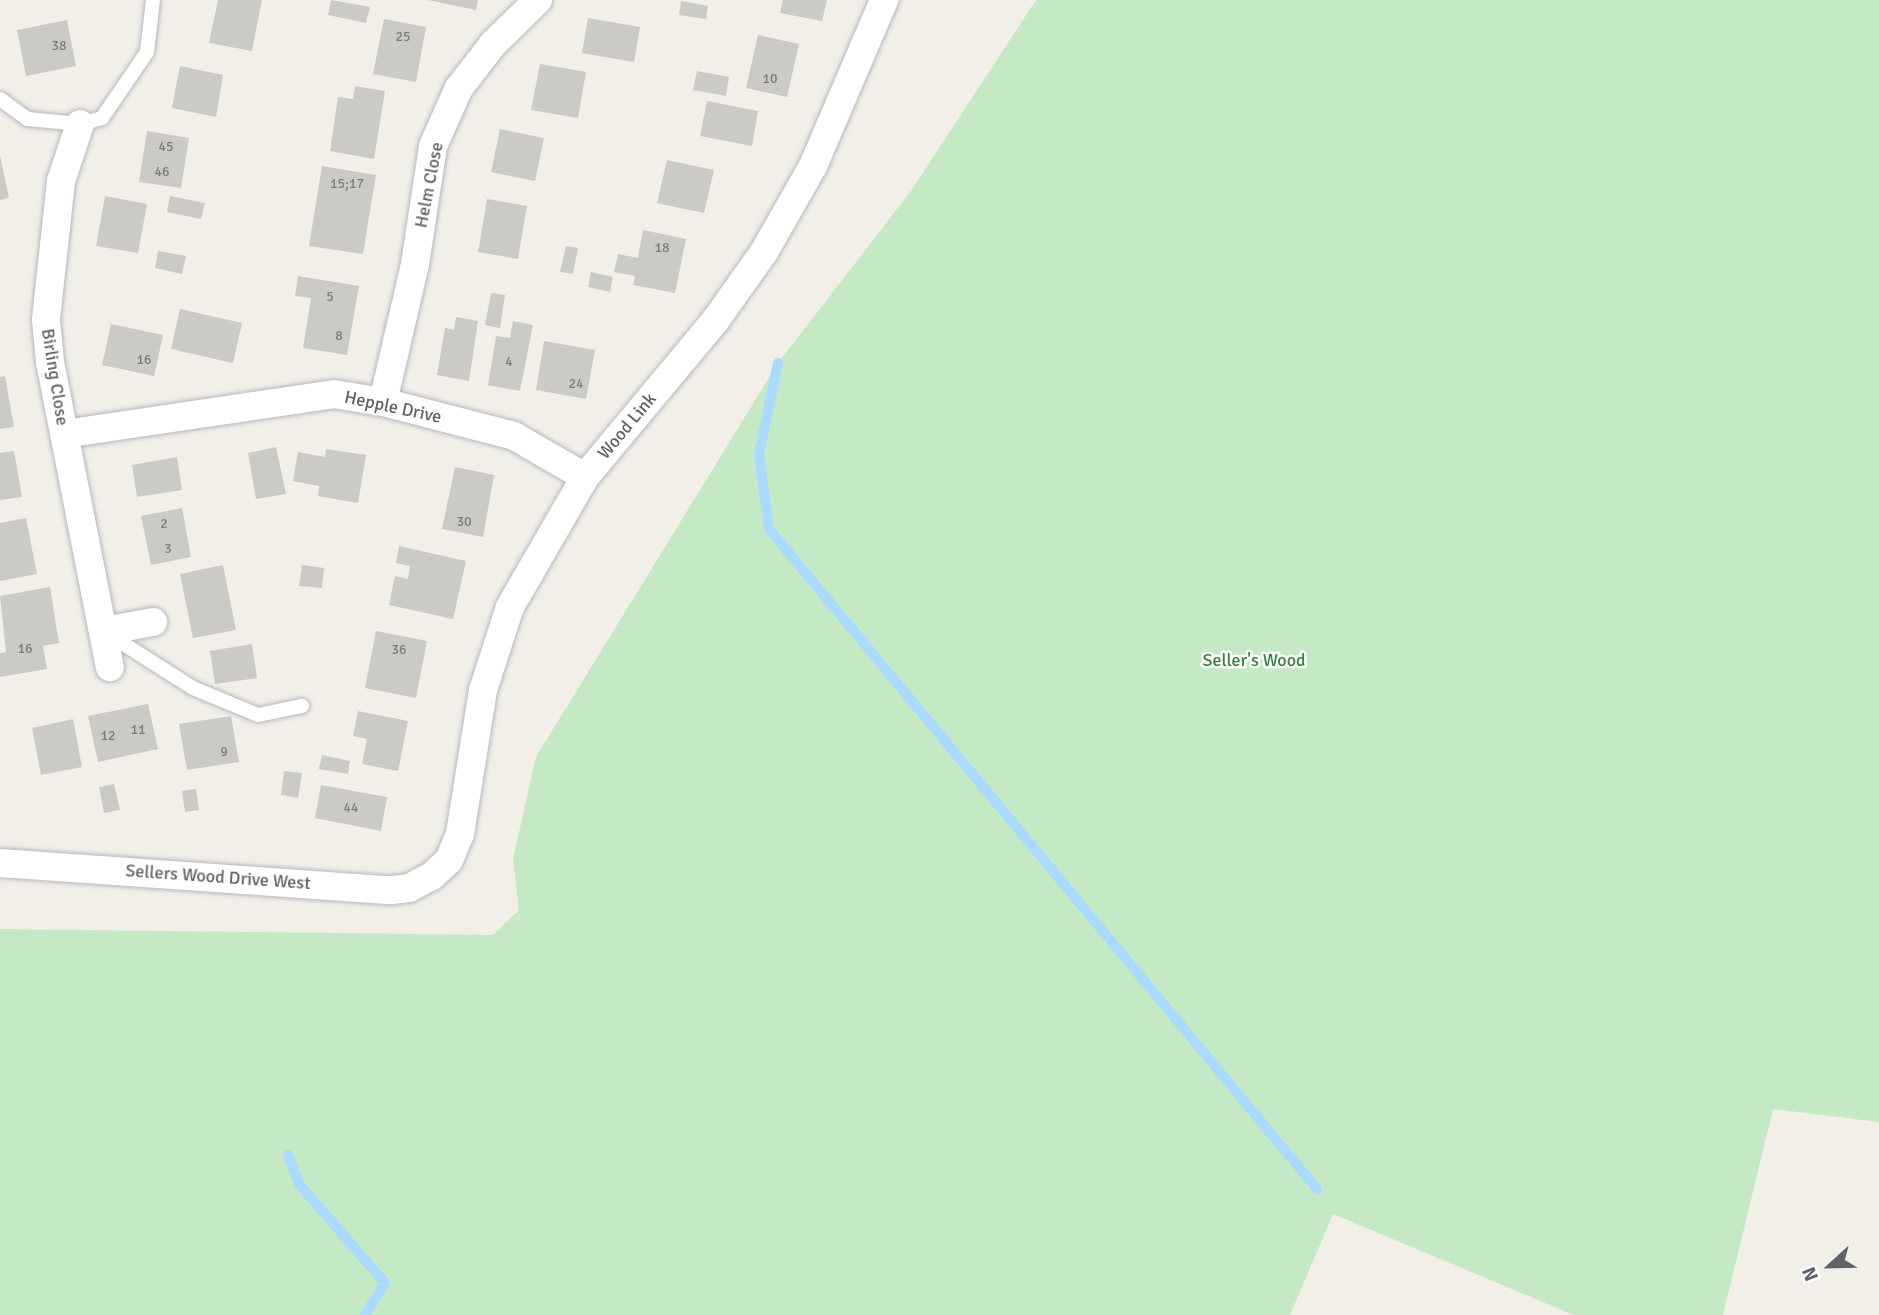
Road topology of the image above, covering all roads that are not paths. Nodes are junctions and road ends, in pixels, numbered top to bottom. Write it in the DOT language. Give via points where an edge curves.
graph roads {
  1 [pos="153,0"];
  2 [pos="538,0"];
  3 [pos="884,0"];
  4 [pos="0,99"];
  5 [pos="80,124"];
  6 [pos="383,401"];
  7 [pos="64,434"];
  8 [pos="584,477"];
  9 [pos="153,622"];
  10 [pos="103,631"];
  11 [pos="110,667"];
  12 [pos="302,706"];
  13 [pos="0,863"];
  14 [pos="432,876"];
  1 -- 5 [label="lane" via="147,52 102,118"];
  2 -- 6 [label="street, Helm Close" via="493,44 459,88 433,146 415,264"];
  3 -- 8 [label="street, Wood Link" via="813,166 764,252 715,321"];
  4 -- 5 [label="lane" via="28,119"];
  5 -- 7 [label="street, Birling Close" via="61,181 47,277 50,362"];
  6 -- 7 [label="street, Hepple Drive" via="334,394 292,397"];
  6 -- 8 [label="street, Hepple Drive" via="514,436"];
  7 -- 10 [label="street, Birling Close"];
  8 -- 14 [label="street, Wood Link" via="510,607 483,690 460,834 449,860"];
  9 -- 10 [label="street"];
  10 -- 11 [label="street, Birling Close"];
  10 -- 12 [label="lane" via="193,688 258,715"];
  13 -- 14 [label="street, Sellers Wood Drive West" via="391,890 410,888"];
}
